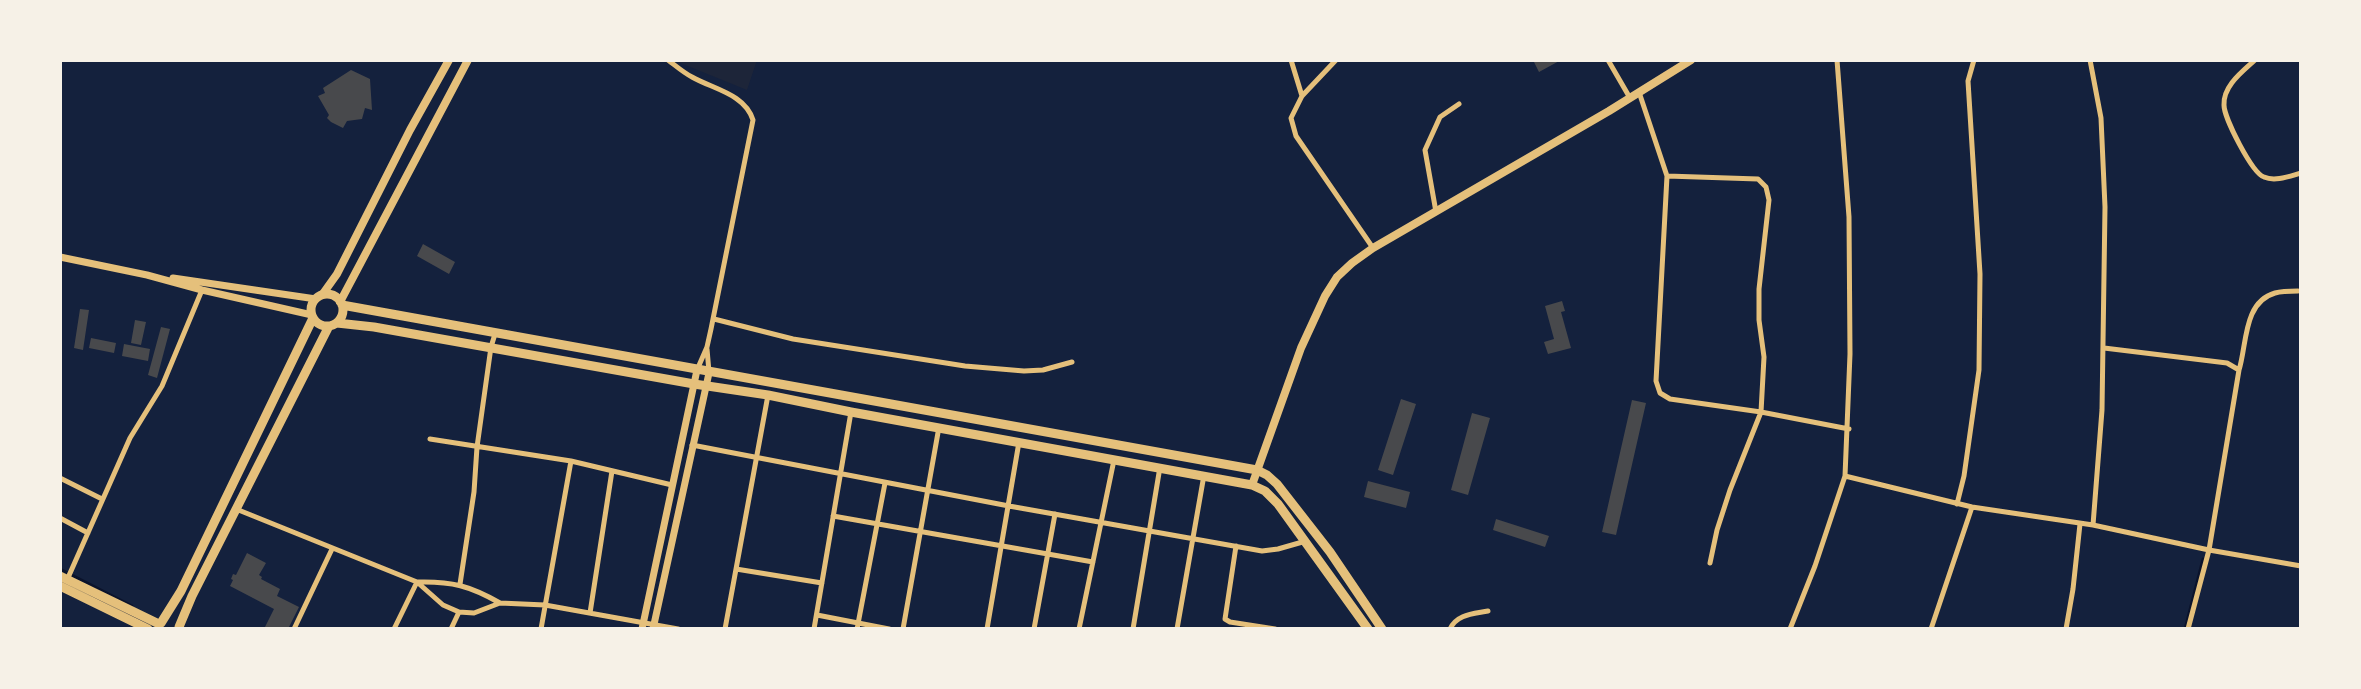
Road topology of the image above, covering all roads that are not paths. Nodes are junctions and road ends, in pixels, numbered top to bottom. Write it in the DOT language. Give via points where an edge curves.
graph roads {
  1 [pos="449,60"];
  2 [pos="468,60"];
  3 [pos="668,60"];
  4 [pos="1291,60"];
  5 [pos="1336,60"];
  6 [pos="1608,60"];
  7 [pos="1691,60"];
  8 [pos="1837,60"];
  9 [pos="1974,60"];
  10 [pos="2090,60"];
  11 [pos="2255,60"];
  12 [pos="1639,92"];
  13 [pos="1302,96"];
  14 [pos="1630,98"];
  15 [pos="1459,104"];
  16 [pos="2301,173"];
  17 [pos="1667,177"];
  18 [pos="1436,212"];
  19 [pos="1373,248"];
  20 [pos="60,257"];
  21 [pos="147,275"];
  22 [pos="202,290"];
  23 [pos="2298,291"];
  24 [pos="319,297"];
  25 [pos="341,303"];
  26 [pos="313,317"];
  27 [pos="714,319"];
  28 [pos="333,325"];
  29 [pos="495,334"];
  30 [pos="491,347"];
  31 [pos="707,347"];
  32 [pos="2104,348"];
  33 [pos="1072,362"];
  34 [pos="697,370"];
  35 [pos="2239,370"];
  36 [pos="709,373"];
  37 [pos="694,384"];
  38 [pos="706,385"];
  39 [pos="768,395"];
  40 [pos="874,401"];
  41 [pos="904,406"];
  42 [pos="851,412"];
  43 [pos="1761,412"];
  44 [pos="872,416"];
  45 [pos="901,421"];
  46 [pos="939,427"];
  47 [pos="1849,429"];
  48 [pos="430,439"];
  49 [pos="1018,442"];
  50 [pos="692,445"];
  51 [pos="477,447"];
  52 [pos="756,458"];
  53 [pos="1114,459"];
  54 [pos="571,462"];
  55 [pos="1160,467"];
  56 [pos="1257,470"];
  57 [pos="612,471"];
  58 [pos="840,474"];
  59 [pos="1204,475"];
  60 [pos="1845,476"];
  61 [pos="60,478"];
  62 [pos="885,483"];
  63 [pos="672,485"];
  64 [pos="1252,485"];
  65 [pos="926,491"];
  66 [pos="102,499"];
  67 [pos="1957,504"];
  68 [pos="1009,506"];
  69 [pos="1972,507"];
  70 [pos="236,508"];
  71 [pos="1055,514"];
  72 [pos="833,516"];
  73 [pos="60,518"];
  74 [pos="1101,522"];
  75 [pos="877,523"];
  76 [pos="2080,524"];
  77 [pos="2093,525"];
  78 [pos="1149,530"];
  79 [pos="919,531"];
  80 [pos="88,533"];
  81 [pos="1192,537"];
  82 [pos="1306,542"];
  83 [pos="1002,544"];
  84 [pos="1236,546"];
  85 [pos="332,549"];
  86 [pos="2209,550"];
  87 [pos="1047,553"];
  88 [pos="1093,562"];
  89 [pos="1710,563"];
  90 [pos="2301,566"];
  91 [pos="736,569"];
  92 [pos="62,581"];
  93 [pos="417,582"];
  94 [pos="822,583"];
  95 [pos="459,584"];
  96 [pos="500,603"];
  97 [pos="545,606"];
  98 [pos="1488,611"];
  99 [pos="459,612"];
  100 [pos="590,613"];
  101 [pos="817,615"];
  102 [pos="158,625"];
  103 [pos="643,626"];
  104 [pos="857,626"];
  105 [pos="654,627"];
  106 [pos="180,628"];
  107 [pos="148,629"];
  108 [pos="294,629"];
  109 [pos="393,629"];
  110 [pos="451,629"];
  111 [pos="541,629"];
  112 [pos="678,629"];
  113 [pos="725,629"];
  114 [pos="814,629"];
  115 [pos="889,629"];
  116 [pos="903,629"];
  117 [pos="987,629"];
  118 [pos="1034,629"];
  119 [pos="1080,629"];
  120 [pos="1133,629"];
  121 [pos="1177,629"];
  122 [pos="1275,629"];
  123 [pos="1368,629"];
  124 [pos="1382,629"];
  125 [pos="1450,629"];
  126 [pos="1790,629"];
  127 [pos="1931,629"];
  128 [pos="2066,629"];
  129 [pos="2188,629"];
  1 -- 24 [label="main road" via="337,274"];
  2 -- 25 [label="main road"];
  3 -- 27 [label="street" via="743,103 753,120"];
  4 -- 13 [label="street"];
  5 -- 13 [label="street"];
  6 -- 14 [label="street"];
  7 -- 12 [label="main road"];
  8 -- 47 [label="street" via="1849,217"];
  9 -- 67 [label="street" via="1968,81 1980,274 1979,370"];
  10 -- 32 [label="street" via="2101,118"];
  11 -- 16 [label="street" via="2228,89 2224,106 2236,138 2255,171 2265,178"];
  12 -- 14 [label="main road"];
  12 -- 17 [label="street"];
  13 -- 19 [label="street" via="1291,118 1296,136"];
  14 -- 18 [label="main road"];
  15 -- 18 [label="street" via="1440,117 1425,150"];
  17 -- 43 [label="street" via="1656,381 1660,393 1670,399"];
  17 -- 43 [label="street" via="1746,177 1758,179 1766,187 1769,213 1759,289 1764,357"];
  18 -- 19 [label="main road"];
  19 -- 56 [label="main road" via="1337,277 1325,296 1301,348"];
  20 -- 21 [label="street"];
  21 -- 22 [label="street"];
  21 -- 24 [label="street"];
  22 -- 26 [label="street"];
  22 -- 66 [label="street" via="162,386 130,438"];
  23 -- 35 [label="street" via="2274,293 2262,300 2252,314"];
  24 -- 25 [label="highway" via="330,294"];
  24 -- 26 [label="highway" via="312,306"];
  25 -- 28 [label="highway" via="342,315"];
  25 -- 29 [label="highway"];
  26 -- 28 [label="highway" via="320,325"];
  26 -- 102 [label="highway" via="181,591"];
  27 -- 31 [label="street"];
  27 -- 33 [label="street" via="794,339 965,366 1024,371"];
  28 -- 30 [label="highway" via="374,327"];
  28 -- 70 [label="highway"];
  29 -- 30 [label="street"];
  29 -- 34 [label="highway"];
  30 -- 37 [label="highway"];
  30 -- 51 [label="street"];
  31 -- 34 [label="street"];
  31 -- 36 [label="street"];
  32 -- 35 [label="street" via="2227,363"];
  32 -- 77 [label="street"];
  34 -- 36 [label="highway"];
  34 -- 37 [label="street"];
  35 -- 86 [label="street"];
  36 -- 38 [label="street"];
  36 -- 40 [label="highway"];
  37 -- 38 [label="highway"];
  37 -- 63 [label="street"];
  38 -- 39 [label="highway"];
  38 -- 50 [label="street"];
  39 -- 42 [label="highway"];
  39 -- 52 [label="street"];
  40 -- 41 [label="highway"];
  40 -- 44 [label="highway"];
  41 -- 45 [label="highway"];
  41 -- 56 [label="highway"];
  42 -- 44 [label="highway"];
  42 -- 58 [label="street"];
  43 -- 47 [label="street"];
  43 -- 89 [label="street" via="1730,490"];
  44 -- 45 [label="highway"];
  45 -- 46 [label="highway"];
  46 -- 49 [label="highway"];
  46 -- 65 [label="street"];
  47 -- 60 [label="street"];
  48 -- 51 [label="street"];
  49 -- 53 [label="highway"];
  49 -- 68 [label="street"];
  50 -- 52 [label="street"];
  50 -- 105 [label="street"];
  51 -- 54 [label="street"];
  51 -- 95 [label="street"];
  52 -- 58 [label="street"];
  52 -- 91 [label="street"];
  53 -- 55 [label="highway"];
  53 -- 74 [label="street"];
  54 -- 57 [label="street"];
  54 -- 97 [label="street"];
  55 -- 59 [label="highway"];
  55 -- 78 [label="street"];
  56 -- 64 [label="main road"];
  56 -- 124 [label="highway" via="1277,484 1330,552"];
  57 -- 63 [label="street"];
  57 -- 100 [label="street"];
  58 -- 62 [label="street"];
  58 -- 72 [label="street"];
  59 -- 64 [label="highway"];
  59 -- 81 [label="street"];
  60 -- 67 [label="street"];
  60 -- 126 [label="street"];
  61 -- 66 [label="street"];
  62 -- 65 [label="street"];
  62 -- 75 [label="street"];
  63 -- 103 [label="street"];
  64 -- 82 [label="highway" via="1278,504"];
  65 -- 68 [label="street"];
  65 -- 79 [label="street"];
  66 -- 80 [label="street"];
  67 -- 69 [label="street"];
  68 -- 71 [label="street"];
  68 -- 83 [label="street"];
  69 -- 76 [label="street"];
  69 -- 127 [label="street"];
  70 -- 85 [label="street"];
  70 -- 106 [label="highway"];
  71 -- 74 [label="street"];
  71 -- 87 [label="street"];
  72 -- 75 [label="street"];
  72 -- 94 [label="street"];
  73 -- 80 [label="street"];
  74 -- 78 [label="street"];
  74 -- 88 [label="street"];
  75 -- 79 [label="street"];
  75 -- 104 [label="street"];
  76 -- 77 [label="street"];
  76 -- 128 [label="street"];
  77 -- 86 [label="street"];
  78 -- 81 [label="street"];
  78 -- 120 [label="street"];
  79 -- 83 [label="street"];
  79 -- 116 [label="street"];
  80 -- 92 [label="street"];
  81 -- 84 [label="street"];
  81 -- 121 [label="street"];
  82 -- 84 [label="street" via="1262,551"];
  82 -- 123 [label="highway"];
  83 -- 87 [label="street"];
  83 -- 117 [label="street"];
  84 -- 122 [label="street" via="1225,619"];
  85 -- 93 [label="street"];
  85 -- 108 [label="street"];
  86 -- 90 [label="street"];
  86 -- 129 [label="street"];
  87 -- 88 [label="street"];
  87 -- 118 [label="street"];
  88 -- 119 [label="street"];
  91 -- 94 [label="street"];
  91 -- 113 [label="street"];
  92 -- 102 [label="highway"];
  92 -- 107 [label="highway"];
  93 -- 95 [label="street"];
  93 -- 99 [label="street" via="443,605"];
  93 -- 109 [label="street"];
  94 -- 101 [label="street"];
  95 -- 96 [label="street"];
  96 -- 97 [label="street"];
  96 -- 99 [label="street" via="474,612"];
  97 -- 100 [label="street"];
  97 -- 111 [label="street"];
  98 -- 125 [label="street" via="1456,619"];
  99 -- 110 [label="street"];
  100 -- 103 [label="street"];
  101 -- 104 [label="street"];
  101 -- 114 [label="street"];
  102 -- 106 [label="highway" via="173,622"];
  103 -- 105 [label="street"];
  104 -- 115 [label="street"];
  105 -- 112 [label="street"];
}
